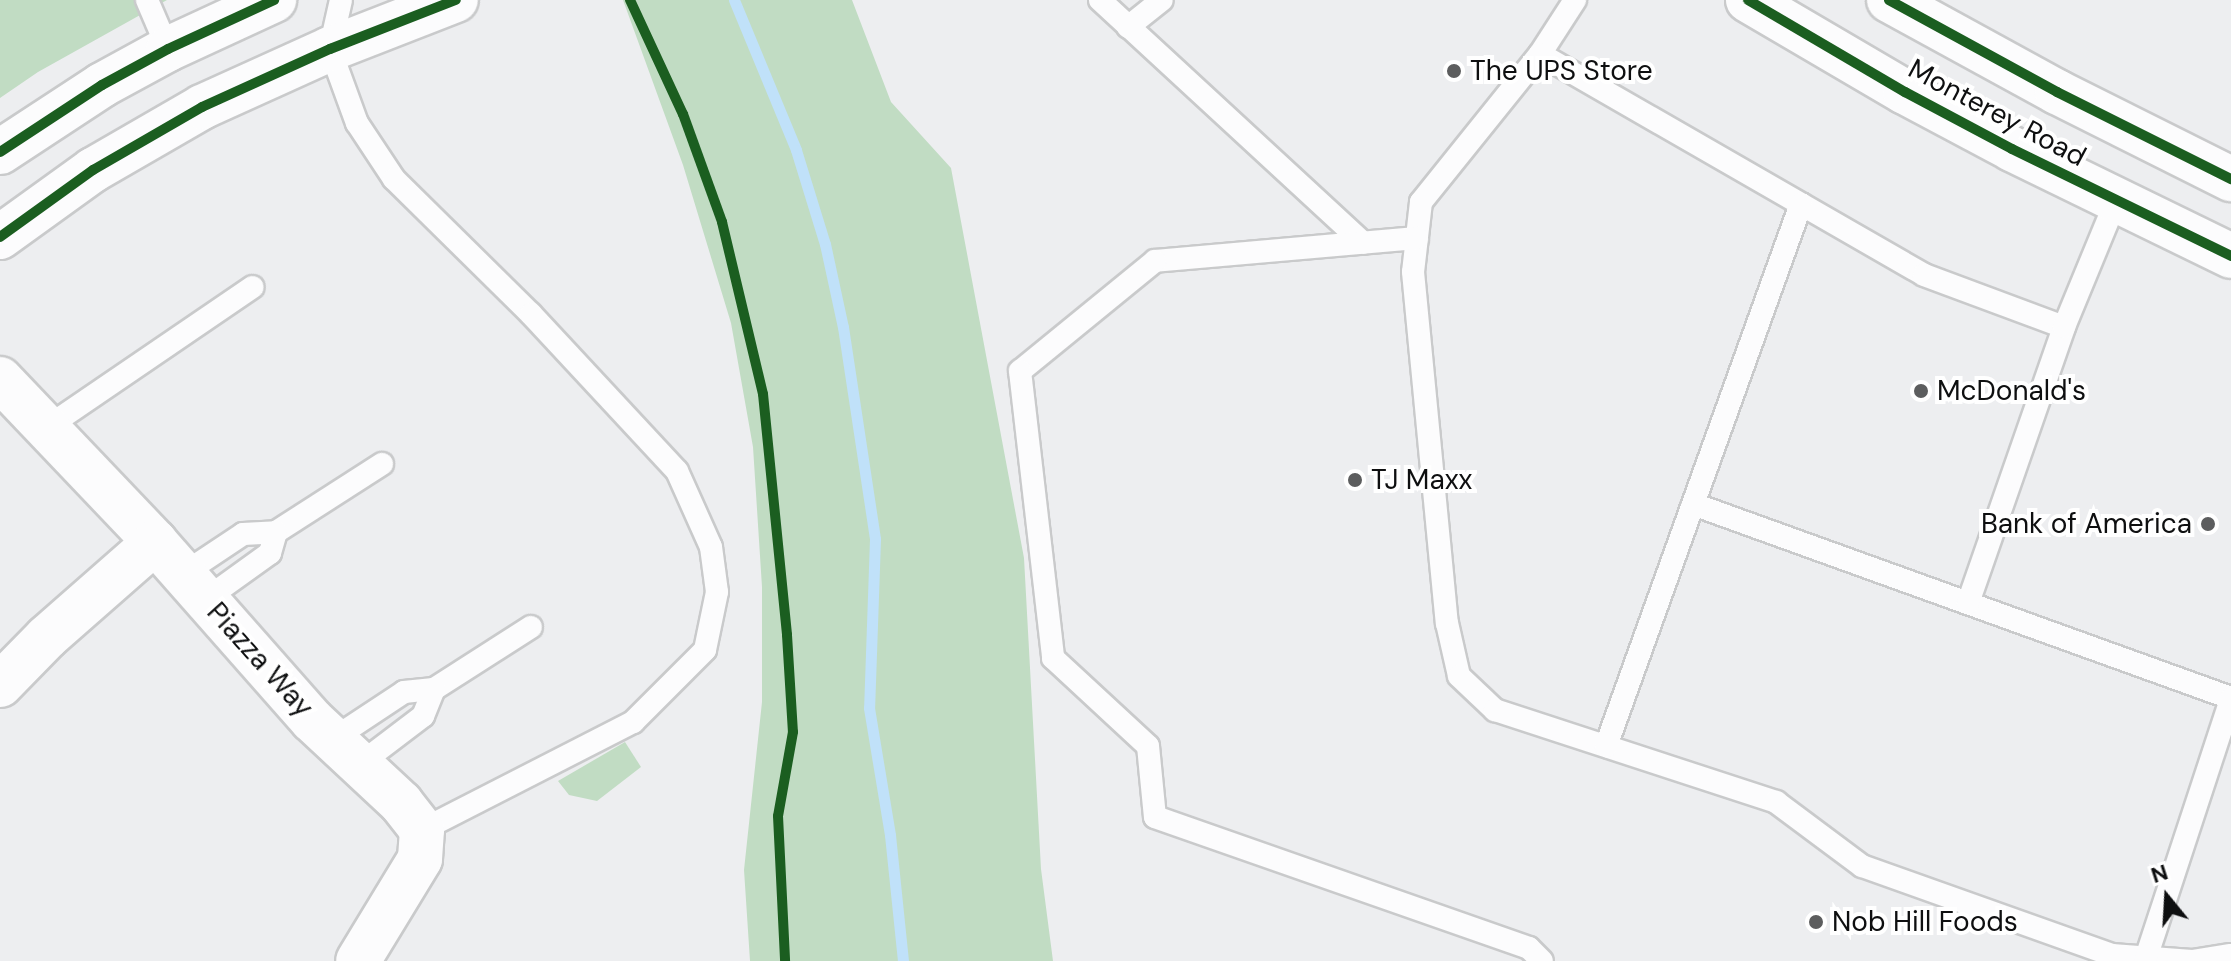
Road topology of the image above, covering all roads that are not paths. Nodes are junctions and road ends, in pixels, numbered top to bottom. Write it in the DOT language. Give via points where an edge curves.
graph roads {
  1 [pos="147,0"];
  2 [pos="274,0"];
  3 [pos="341,0"];
  4 [pos="456,0"];
  5 [pos="1100,0"];
  6 [pos="1162,0"];
  7 [pos="1575,0"];
  8 [pos="1748,0"];
  9 [pos="1889,0"];
  10 [pos="1128,27"];
  11 [pos="168,49"];
  12 [pos="330,49"];
  13 [pos="1540,54"];
  14 [pos="0,152"];
  15 [pos="2231,179"];
  16 [pos="2116,201"];
  17 [pos="1801,204"];
  18 [pos="0,237"];
  19 [pos="1417,238"];
  20 [pos="1363,243"];
  21 [pos="2231,256"];
  22 [pos="253,287"];
  23 [pos="2064,327"];
  24 [pos="0,379"];
  25 [pos="46,428"];
  26 [pos="382,464"];
  27 [pos="1693,504"];
  28 [pos="276,532"];
  29 [pos="181,572"];
  30 [pos="1968,603"];
  31 [pos="531,627"];
  32 [pos="0,685"];
  33 [pos="434,689"];
  34 [pos="2231,698"];
  35 [pos="1606,746"];
  36 [pos="347,752"];
  37 [pos="422,830"];
  38 [pos="2231,955"];
  39 [pos="2146,959"];
  40 [pos="358,961"];
  41 [pos="1542,961"];
  1 -- 11 [label="lane"];
  2 -- 11 [label="street"];
  3 -- 12 [label="lane"];
  4 -- 12 [label="street"];
  5 -- 10 [label="lane"];
  6 -- 10 [label="lane"];
  7 -- 13 [label="lane"];
  8 -- 16 [label="street, Monterey Road" via="1905,92"];
  9 -- 15 [label="street, Monterey Road"];
  10 -- 20 [label="lane"];
  11 -- 14 [label="street"];
  12 -- 18 [label="street" via="148,137"];
  12 -- 37 [label="lane" via="357,123 394,179 531,314 677,471 711,547 717,592 705,650 633,722"];
  13 -- 17 [label="lane"];
  13 -- 19 [label="lane" via="1421,202"];
  16 -- 21 [label="street, Monterey Road"];
  16 -- 23 [label="lane"];
  17 -- 23 [label="lane" via="1924,275"];
  17 -- 27 [label="lane"];
  19 -- 20 [label="lane"];
  19 -- 35 [label="lane" via="1413,272 1447,623 1459,676 1495,710"];
  20 -- 41 [label="lane" via="1155,261 1020,371 1053,658 1148,746 1155,817 1529,948"];
  22 -- 25 [label="lane"];
  23 -- 30 [label="lane"];
  24 -- 25 [label="street, Piazza Way"];
  25 -- 29 [label="street, Piazza Way"];
  26 -- 28 [label="lane"];
  27 -- 30 [label="lane"];
  27 -- 35 [label="lane"];
  28 -- 29 [label="lane" via="243,534"];
  28 -- 29 [label="lane" via="270,553"];
  29 -- 32 [label="street" via="47,637"];
  29 -- 36 [label="street, Piazza Way"];
  30 -- 34 [label="lane"];
  31 -- 33 [label="lane"];
  33 -- 36 [label="lane" via="404,692"];
  33 -- 36 [label="lane" via="423,716"];
  34 -- 39 [label="lane"];
  35 -- 39 [label="lane" via="1776,802 1862,866 2112,955"];
  36 -- 37 [label="street, Piazza Way"];
  37 -- 40 [label="street" via="420,859"];
  38 -- 39 [label="lane" via="2192,961"];
}
